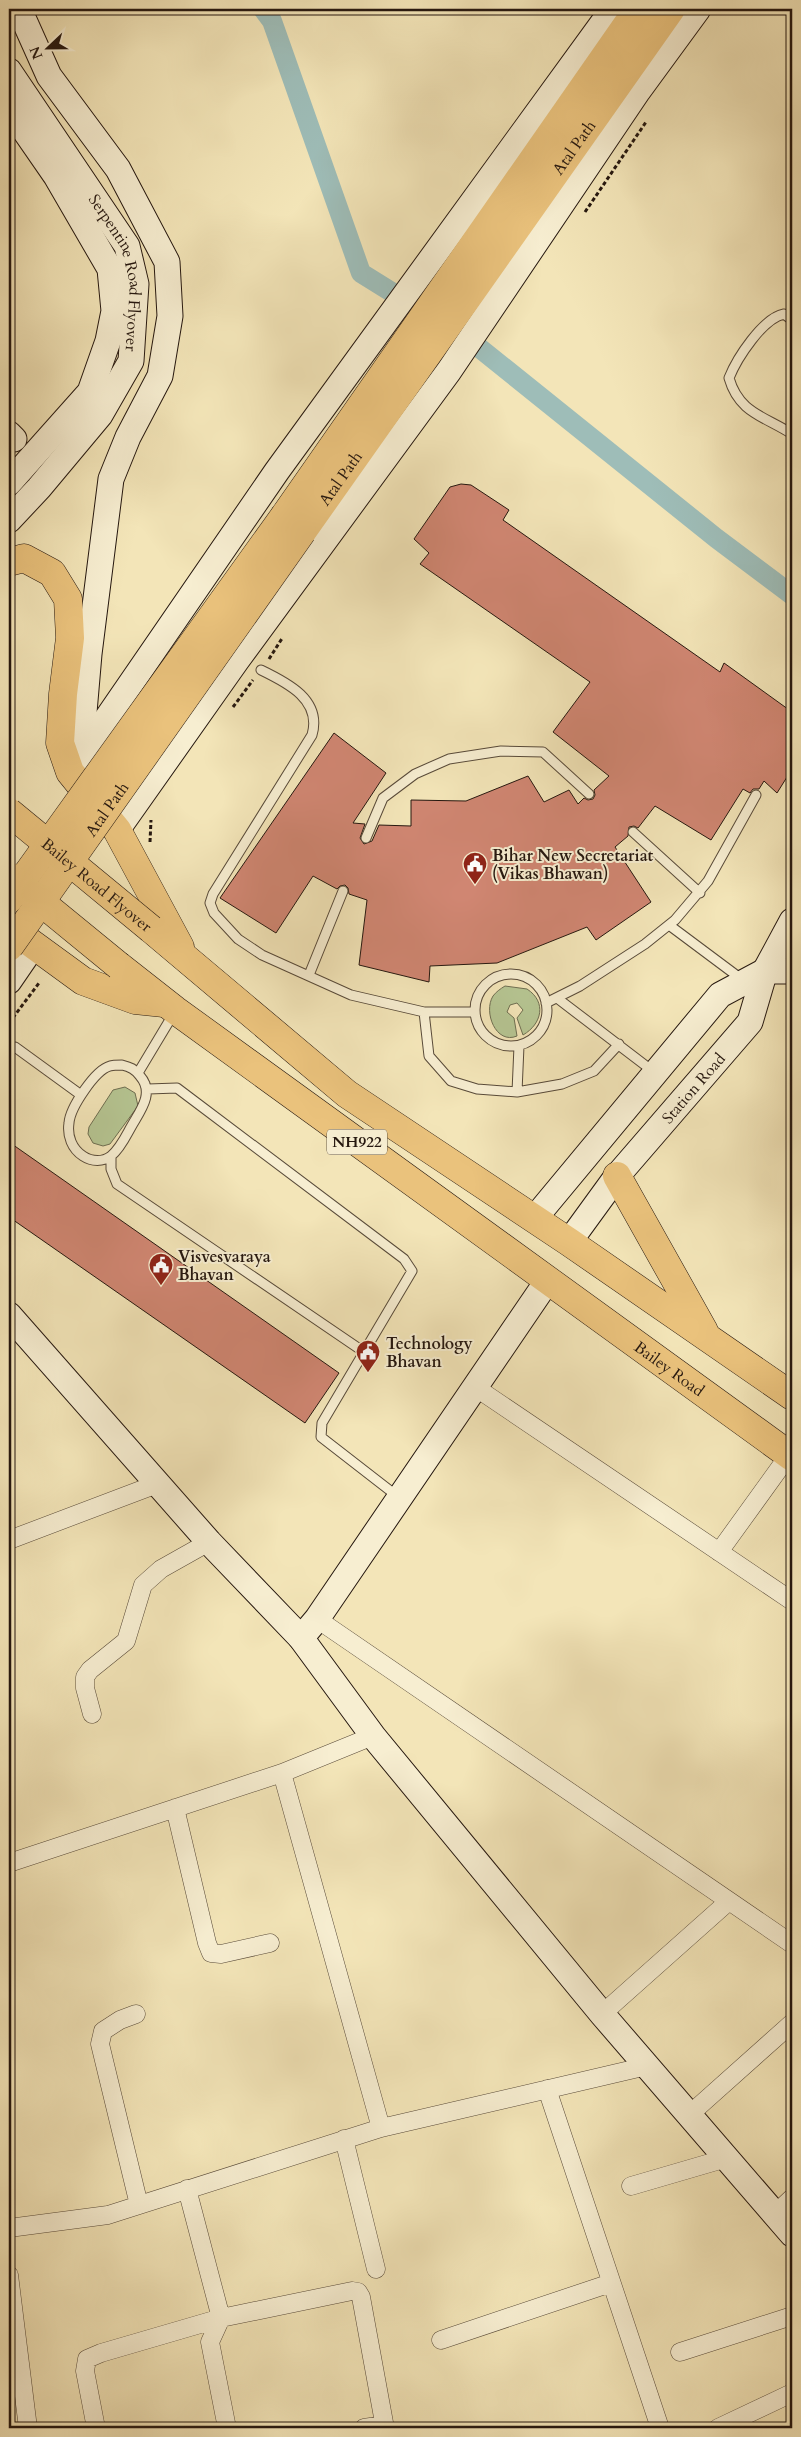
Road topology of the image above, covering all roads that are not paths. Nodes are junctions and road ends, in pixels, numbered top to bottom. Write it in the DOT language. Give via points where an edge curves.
graph roads {
  1 [pos="20,9"];
  2 [pos="613,9"];
  3 [pos="638,9"];
  4 [pos="671,9"];
  5 [pos="698,9"];
  6 [pos="9,71"];
  7 [pos="9,108"];
  8 [pos="462,284"];
  9 [pos="792,320"];
  10 [pos="792,434"];
  11 [pos="9,483"];
  12 [pos="9,520"];
  13 [pos="294,523"];
  14 [pos="9,562"];
  15 [pos="261,670"];
  16 [pos="65,757"];
  17 [pos="589,794"];
  18 [pos="756,795"];
  19 [pos="9,812"];
  20 [pos="117,830"];
  21 [pos="632,832"];
  22 [pos="366,838"];
  23 [pos="9,876"];
  24 [pos="343,892"];
  25 [pos="700,893"];
  26 [pos="9,899"];
  27 [pos="9,906"];
  28 [pos="792,921"];
  29 [pos="669,925"];
  30 [pos="9,927"];
  31 [pos="21,947"];
  32 [pos="185,958"];
  33 [pos="792,971"];
  34 [pos="309,976"];
  35 [pos="754,976"];
  36 [pos="9,981"];
  37 [pos="557,998"];
  38 [pos="163,1001"];
  39 [pos="546,1003"];
  40 [pos="424,1012"];
  41 [pos="474,1012"];
  42 [pos="619,1044"];
  43 [pos="519,1046"];
  44 [pos="15,1047"];
  45 [pos="654,1072"];
  46 [pos="138,1073"];
  47 [pos="148,1089"];
  48 [pos="517,1092"];
  49 [pos="81,1096"];
  50 [pos="111,1156"];
  51 [pos="617,1176"];
  52 [pos="534,1218"];
  53 [pos="569,1242"];
  54 [pos="548,1280"];
  55 [pos="9,1315"];
  56 [pos="708,1338"];
  57 [pos="364,1352"];
  58 [pos="475,1387"];
  59 [pos="792,1396"];
  60 [pos="791,1456"];
  61 [pos="157,1484"];
  62 [pos="399,1498"];
  63 [pos="9,1540"];
  64 [pos="208,1542"];
  65 [pos="719,1552"];
  66 [pos="792,1601"];
  67 [pos="317,1619"];
  68 [pos="301,1638"];
  69 [pos="92,1714"];
  70 [pos="373,1736"];
  71 [pos="282,1773"];
  72 [pos="175,1808"];
  73 [pos="9,1863"];
  74 [pos="729,1901"];
  75 [pos="270,1943"];
  76 [pos="792,1944"];
  77 [pos="136,2014"];
  78 [pos="602,2014"];
  79 [pos="792,2023"];
  80 [pos="647,2066"];
  81 [pos="547,2089"];
  82 [pos="689,2115"];
  83 [pos="381,2128"];
  84 [pos="344,2139"];
  85 [pos="727,2158"];
  86 [pos="631,2186"];
  87 [pos="188,2189"];
  88 [pos="139,2205"];
  89 [pos="784,2206"];
  90 [pos="9,2228"];
  91 [pos="792,2234"];
  92 [pos="376,2269"];
  93 [pos="9,2274"];
  94 [pos="611,2283"];
  95 [pos="792,2316"];
  96 [pos="221,2318"];
  97 [pos="442,2340"];
  98 [pos="680,2352"];
  99 [pos="792,2393"];
  100 [pos="384,2426"];
  101 [pos="28,2428"];
  102 [pos="96,2428"];
  103 [pos="227,2428"];
  104 [pos="364,2428"];
  105 [pos="660,2428"];
  106 [pos="718,2428"];
  1 -- 16 [label="street" via="49,76 118,170 167,262 170,316 160,376 111,478 83,724"];
  2 -- 16 [label="street" via="266,487"];
  3 -- 8 [label="main road, Atal Path"];
  4 -- 8 [label="main road, Atal Path"];
  5 -- 20 [label="street" via="638,91 449,371"];
  6 -- 12 [label="street, Serpentine Road Flyover" via="127,246 136,284 131,361 100,415"];
  7 -- 11 [label="street, Serpentine Road Flyover" via="56,176 110,269 114,310 108,341 90,392"];
  8 -- 13 [label="main road, Atal Path"];
  9 -- 10 [label="lane" via="784,314 768,321 733,367 729,378 736,398 748,409"];
  13 -- 26 [label="main road, Atal Path, bridge"];
  13 -- 31 [label="main road, Atal Path, bridge"];
  14 -- 16 [label="main road" via="24,558 52,573 68,599 70,638 63,694"];
  15 -- 34 [label="lane" via="286,682 300,694 310,707 315,725 312,735 218,884 210,903 214,913 238,938 262,954"];
  16 -- 20 [label="main road"];
  17 -- 22 [label="lane" via="543,752 501,751 449,759 415,774 383,798"];
  18 -- 25 [label="lane"];
  19 -- 32 [label="main road, Bailey Road Flyover / NH922, bridge"];
  20 -- 32 [label="main road"];
  21 -- 25 [label="lane"];
  23 -- 38 [label="main road, NH922, bridge"];
  24 -- 34 [label="lane"];
  25 -- 29 [label="lane"];
  27 -- 38 [label="main road" via="50,940 107,978"];
  28 -- 35 [label="street, Station Road"];
  29 -- 35 [label="lane"];
  29 -- 37 [label="lane" via="645,944"];
  30 -- 31 [label="main road"];
  31 -- 36 [label="street"];
  31 -- 38 [label="main road" via="83,981 135,1000"];
  32 -- 52 [label="main road, NH922" via="347,1094"];
  33 -- 35 [label="street"];
  34 -- 40 [label="lane" via="351,995"];
  35 -- 45 [label="street" via="720,995"];
  35 -- 51 [label="street, Station Road" via="750,1022"];
  37 -- 39 [label="lane"];
  37 -- 42 [label="lane"];
  38 -- 46 [label="lane"];
  38 -- 54 [label="main road, NH922"];
  39 -- 41 [label="lane" via="532,981 521,975 509,974 487,982 479,992"];
  39 -- 43 [label="lane" via="545,1024 539,1034"];
  40 -- 41 [label="lane"];
  40 -- 48 [label="lane" via="429,1056 450,1081 477,1089"];
  41 -- 43 [label="lane" via="485,1037 507,1047"];
  42 -- 45 [label="lane"];
  42 -- 48 [label="lane" via="594,1071 562,1084"];
  43 -- 48 [label="lane"];
  44 -- 49 [label="lane"];
  45 -- 52 [label="street"];
  46 -- 47 [label="lane"];
  46 -- 49 [label="lane" via="132,1067 110,1066 93,1078"];
  47 -- 50 [label="lane" via="142,1108"];
  47 -- 57 [label="lane" via="177,1088 404,1259 412,1271"];
  49 -- 50 [label="lane" via="69,1121 72,1145 92,1160 101,1161"];
  50 -- 57 [label="lane" via="111,1169 117,1184"];
  51 -- 53 [label="street, Station Road"];
  51 -- 56 [label="main road"];
  52 -- 53 [label="main road, NH922"];
  53 -- 56 [label="main road, NH922"];
  54 -- 58 [label="street"];
  54 -- 60 [label="main road, Bailey Road / NH922"];
  55 -- 61 [label="street"];
  56 -- 59 [label="main road, NH922"];
  57 -- 62 [label="lane" via="322,1423 322,1436"];
  58 -- 62 [label="street"];
  58 -- 65 [label="street"];
  60 -- 65 [label="street"];
  61 -- 63 [label="street"];
  61 -- 64 [label="street"];
  62 -- 67 [label="street"];
  64 -- 68 [label="street"];
  64 -- 69 [label="street" via="161,1570 143,1585 126,1641 85,1677"];
  65 -- 66 [label="street"];
  67 -- 68 [label="street"];
  67 -- 74 [label="street"];
  68 -- 70 [label="street"];
  70 -- 71 [label="street"];
  70 -- 78 [label="street"];
  71 -- 72 [label="street"];
  71 -- 83 [label="street"];
  72 -- 73 [label="street"];
  72 -- 75 [label="street" via="211,1953 221,1954"];
  74 -- 76 [label="street"];
  74 -- 78 [label="street"];
  77 -- 88 [label="street" via="103,2031 100,2044"];
  78 -- 80 [label="street"];
  79 -- 82 [label="street"];
  80 -- 81 [label="street"];
  80 -- 82 [label="street"];
  81 -- 83 [label="street"];
  81 -- 94 [label="street"];
  82 -- 85 [label="street"];
  83 -- 84 [label="street"];
  84 -- 87 [label="street"];
  84 -- 92 [label="street"];
  85 -- 86 [label="street"];
  85 -- 89 [label="street"];
  87 -- 88 [label="street"];
  87 -- 96 [label="street"];
  88 -- 90 [label="street" via="108,2215"];
  89 -- 91 [label="street"];
  93 -- 101 [label="street"];
  94 -- 97 [label="street"];
  94 -- 105 [label="street"];
  95 -- 98 [label="street"];
  96 -- 100 [label="street" via="358,2292"];
  96 -- 102 [label="street" via="101,2352 87,2359 85,2371"];
  96 -- 103 [label="street" via="210,2342"];
  99 -- 106 [label="street"];
  100 -- 104 [label="street"];
}
